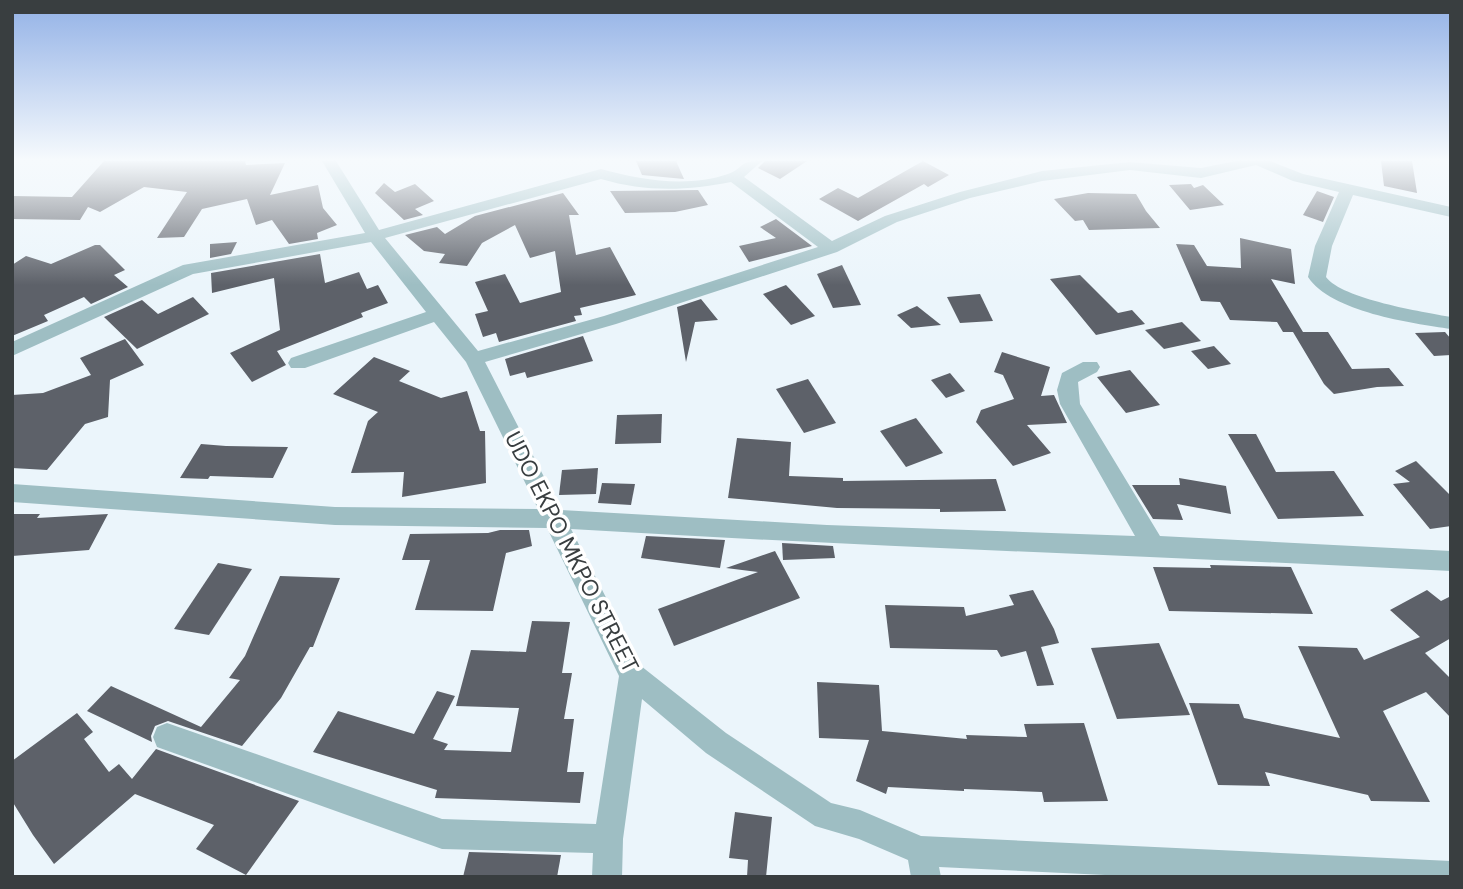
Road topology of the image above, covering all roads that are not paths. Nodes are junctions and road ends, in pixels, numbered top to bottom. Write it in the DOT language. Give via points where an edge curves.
graph roads {
  1 [pos="354,202"];
  2 [pos="485,202"];
  3 [pos="769,202"];
  4 [pos="942,202"];
  5 [pos="1342,202"];
  6 [pos="1404,202"];
  7 [pos="1451,212"];
  8 [pos="375,236"];
  9 [pos="831,248"];
  10 [pos="438,314"];
  11 [pos="1451,323"];
  12 [pos="12,350"];
  13 [pos="474,359"];
  14 [pos="298,363"];
  15 [pos="1090,368"];
  16 [pos="12,494"];
  17 [pos="553,519"];
  18 [pos="1153,546"];
  19 [pos="1451,561"];
  20 [pos="632,675"];
  21 [pos="167,737"];
  22 [pos="608,838"];
  23 [pos="923,864"];
  24 [pos="1451,876"];
  25 [pos="607,877"];
  1 -- 8 [label="street, UDO EKPO MKPO STREET"];
  2 -- 8 [label="street"];
  3 -- 9 [label="street"];
  4 -- 9 [label="street" via="891,219"];
  5 -- 11 [label="street" via="1325,242 1317,278 1321,285 1411,317"];
  6 -- 7 [label="street"];
  8 -- 10 [label="street, UDO EKPO MKPO STREET"];
  8 -- 12 [label="street" via="188,270"];
  9 -- 13 [label="street"];
  10 -- 13 [label="street, UDO EKPO MKPO STREET"];
  10 -- 14 [label="street"];
  13 -- 17 [label="street, UDO EKPO MKPO STREET"];
  15 -- 18 [label="street" via="1069,378 1070,404"];
  16 -- 17 [label="street" via="334,516"];
  17 -- 18 [label="street" via="827,535"];
  17 -- 20 [label="street, UDO EKPO MKPO STREET"];
  18 -- 19 [label="street"];
  20 -- 22 [label="street"];
  20 -- 23 [label="street, UDO EKPO MKPO STREET" via="716,743 825,816 860,825"];
  21 -- 22 [label="street" via="442,834"];
  22 -- 25 [label="street"];
  23 -- 24 [label="street, UDO EKPO MKPO STREET"];
}
